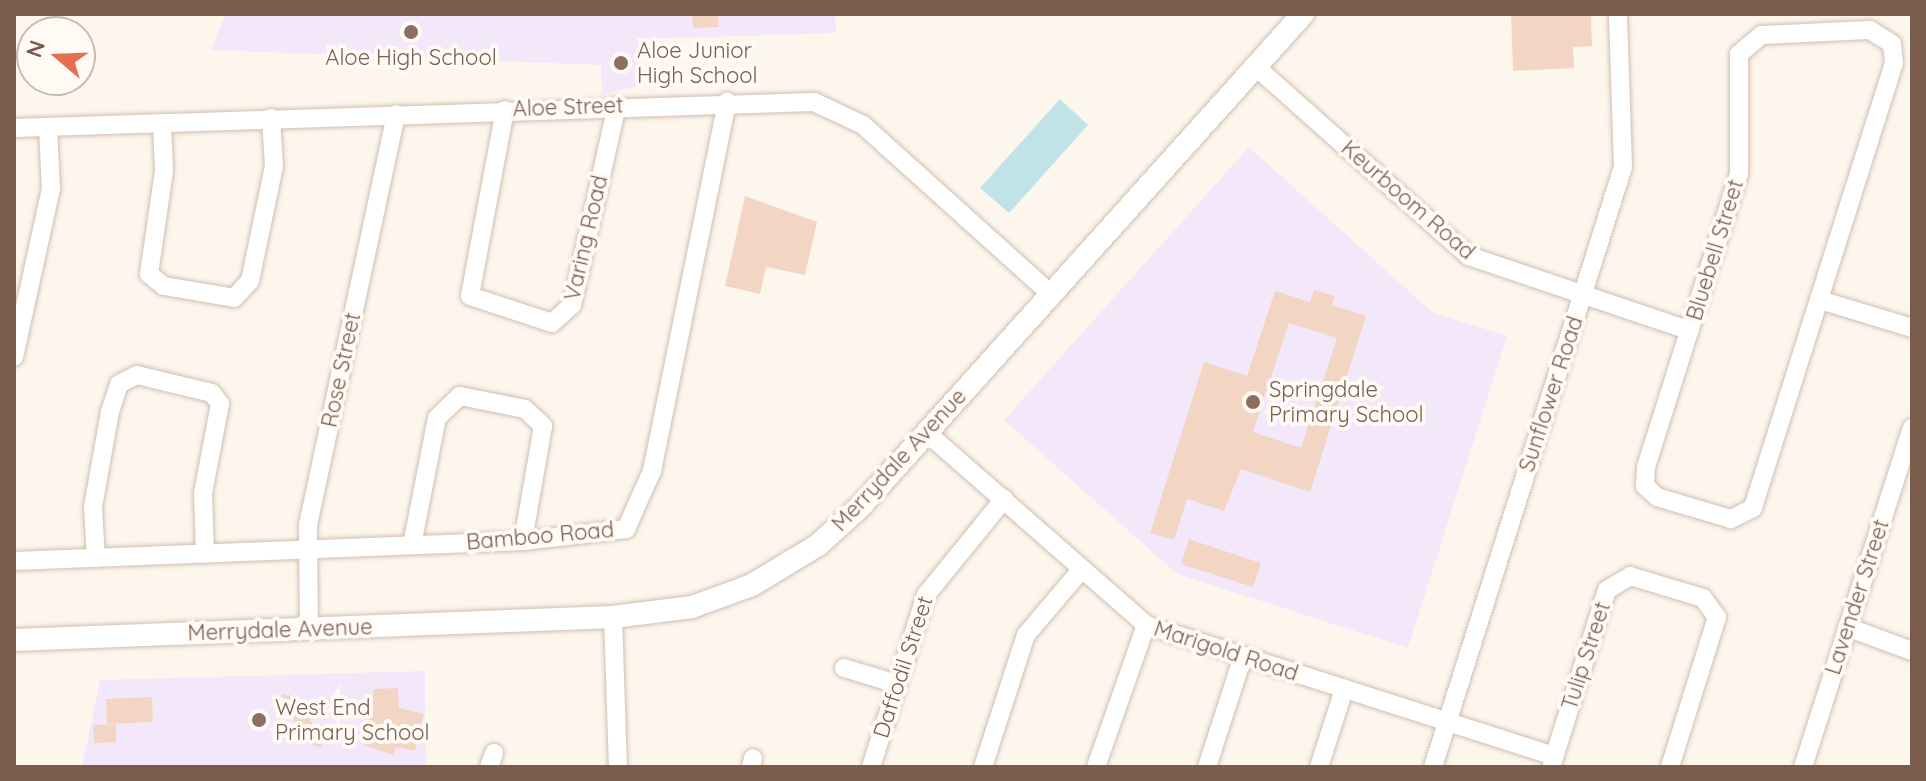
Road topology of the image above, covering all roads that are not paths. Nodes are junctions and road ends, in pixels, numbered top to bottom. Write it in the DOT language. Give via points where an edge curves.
graph roads {
  1 [pos="1303,14"];
  2 [pos="1618,14"];
  3 [pos="1256,67"];
  4 [pos="727,102"];
  5 [pos="617,106"];
  6 [pos="505,110"];
  7 [pos="396,114"];
  8 [pos="271,118"];
  9 [pos="162,123"];
  10 [pos="48,127"];
  11 [pos="14,128"];
  12 [pos="1051,294"];
  13 [pos="1583,296"];
  14 [pos="1820,300"];
  15 [pos="1912,328"];
  16 [pos="1690,331"];
  17 [pos="14,357"];
  18 [pos="1912,428"];
  19 [pos="927,433"];
  20 [pos="1004,499"];
  21 [pos="523,541"];
  22 [pos="412,545"];
  23 [pos="305,549"];
  24 [pos="205,554"];
  25 [pos="96,558"];
  26 [pos="14,561"];
  27 [pos="1081,570"];
  28 [pos="613,617"];
  29 [pos="1146,625"];
  30 [pos="1847,627"];
  31 [pos="309,628"];
  32 [pos="14,640"];
  33 [pos="1912,651"];
  34 [pos="1243,656"];
  35 [pos="844,668"];
  36 [pos="897,684"];
  37 [pos="1344,689"];
  38 [pos="1448,722"];
  39 [pos="1552,761"];
  40 [pos="618,767"];
  41 [pos="871,767"];
  42 [pos="983,767"];
  43 [pos="1096,767"];
  44 [pos="1207,767"];
  45 [pos="1319,767"];
  46 [pos="1433,767"];
  47 [pos="1670,767"];
  48 [pos="1803,767"];
  1 -- 3 [label="street, Merrydale Avenue"];
  2 -- 13 [label="street, Sunflower Road" via="1623,167"];
  3 -- 12 [label="street, Merrydale Avenue"];
  3 -- 13 [label="street, Keurboom Road" via="1469,256"];
  4 -- 5 [label="street, Aloe Street"];
  4 -- 12 [label="street, Aloe Street" via="799,101 841,109"];
  4 -- 21 [label="street, Bamboo Road" via="652,471 634,519 618,534"];
  5 -- 6 [label="street, Aloe Street"];
  5 -- 6 [label="street, Varing Road" via="572,305 552,323 470,296"];
  6 -- 7 [label="street, Aloe Street"];
  7 -- 8 [label="street, Aloe Street"];
  7 -- 23 [label="street, Rose Street"];
  8 -- 9 [label="street, Aloe Street"];
  8 -- 9 [label="street" via="274,166 250,281 234,298 164,286 149,274 164,171"];
  9 -- 10 [label="street, Aloe Street"];
  10 -- 11 [label="street, Aloe Street"];
  10 -- 17 [label="street" via="51,189"];
  12 -- 19 [label="street, Merrydale Avenue"];
  13 -- 16 [label="street, Keurboom Road"];
  13 -- 38 [label="street, Sunflower Road"];
  14 -- 15 [label="street"];
  14 -- 16 [label="street, Bluebell Street" via="1756,499 1738,519 1657,497 1645,486"];
  14 -- 16 [label="street, Bluebell Street" via="1894,63 1892,44 1870,30 1762,35 1743,47 1739,174"];
  18 -- 30 [label="street, Lavender Street"];
  19 -- 20 [label="street, Marigold Road"];
  19 -- 28 [label="street, Merrydale Avenue" via="860,507 775,573 692,607"];
  20 -- 27 [label="street, Marigold Road"];
  20 -- 36 [label="street, Daffodil Street" via="932,582"];
  21 -- 22 [label="street, Bamboo Road"];
  21 -- 22 [label="street" via="543,426 525,409 460,396 437,418"];
  22 -- 23 [label="street, Bamboo Road"];
  23 -- 24 [label="street, Bamboo Road"];
  23 -- 31 [label="street, Rose Street"];
  24 -- 25 [label="street, Bamboo Road"];
  24 -- 25 [label="street" via="203,493 220,404 212,393 137,375 119,384 110,412 93,507"];
  25 -- 26 [label="street, Bamboo Road"];
  27 -- 29 [label="street, Marigold Road"];
  27 -- 42 [label="street" via="1026,635"];
  28 -- 31 [label="street, Merrydale Avenue"];
  28 -- 40 [label="street"];
  29 -- 34 [label="street, Marigold Road"];
  29 -- 43 [label="street"];
  30 -- 33 [label="street"];
  30 -- 48 [label="street, Lavender Street"];
  31 -- 32 [label="street, Merrydale Avenue"];
  34 -- 37 [label="street, Marigold Road"];
  34 -- 44 [label="street"];
  35 -- 36 [label="street"];
  36 -- 41 [label="street, Daffodil Street"];
  37 -- 38 [label="street, Marigold Road"];
  37 -- 45 [label="street"];
  38 -- 39 [label="street, Marigold Road"];
  38 -- 46 [label="street, Sunflower Road"];
  39 -- 47 [label="street, Tulip Street" via="1607,590 1630,576 1703,598 1717,617"];
}
